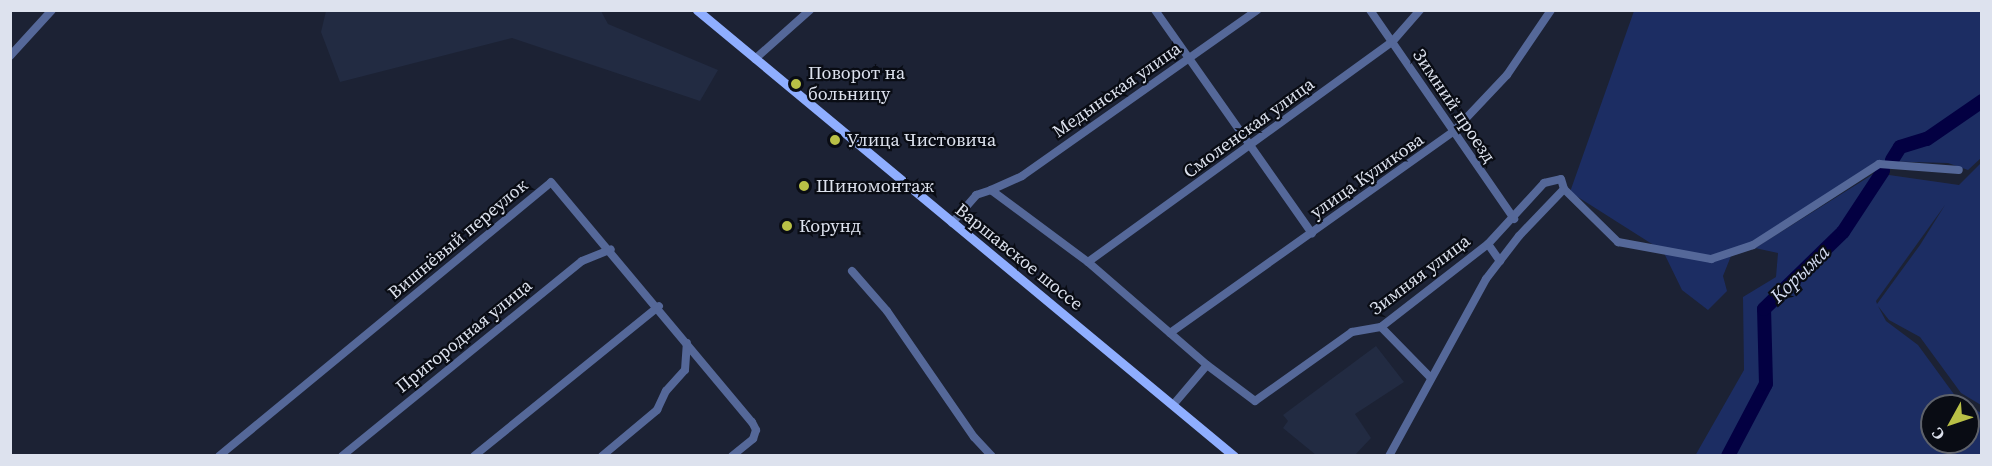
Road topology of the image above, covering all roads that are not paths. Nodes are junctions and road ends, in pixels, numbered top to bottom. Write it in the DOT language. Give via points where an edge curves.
graph roads {
  1 [pos="52,10"];
  2 [pos="697,10"];
  3 [pos="810,10"];
  4 [pos="1155,10"];
  5 [pos="1257,10"];
  6 [pos="1370,10"];
  7 [pos="1420,10"];
  8 [pos="1551,10"];
  9 [pos="1392,42"];
  10 [pos="10,56"];
  11 [pos="1189,57"];
  12 [pos="756,59"];
  13 [pos="1454,131"];
  14 [pos="1252,145"];
  15 [pos="1959,170"];
  16 [pos="1564,189"];
  17 [pos="991,190"];
  18 [pos="1514,219"];
  19 [pos="952,223"];
  20 [pos="1311,233"];
  21 [pos="1488,244"];
  22 [pos="611,249"];
  23 [pos="1500,261"];
  24 [pos="1088,262"];
  25 [pos="852,271"];
  26 [pos="658,306"];
  27 [pos="1381,327"];
  28 [pos="1170,333"];
  29 [pos="687,343"];
  30 [pos="1207,365"];
  31 [pos="1430,377"];
  32 [pos="1173,405"];
  33 [pos="1231,454"];
  34 [pos="219,456"];
  35 [pos="342,456"];
  36 [pos="474,456"];
  37 [pos="602,456"];
  38 [pos="732,456"];
  39 [pos="992,456"];
  40 [pos="1389,456"];
  1 -- 10 [label="street"];
  2 -- 12 [label="main road, Варшавское шоссе"];
  3 -- 12 [label="street"];
  4 -- 11 [label="street"];
  5 -- 11 [label="street, Медынская улица"];
  6 -- 9 [label="street, Зимний проезд"];
  7 -- 9 [label="street, Смоленская улица"];
  8 -- 13 [label="street, улица Куликова" via="1507,75"];
  9 -- 13 [label="street, Зимний проезд"];
  9 -- 14 [label="street, Смоленская улица"];
  11 -- 14 [label="street"];
  11 -- 17 [label="street, Медынская улица" via="1022,176"];
  12 -- 19 [label="main road, Варшавское шоссе"];
  13 -- 18 [label="street, Зимний проезд"];
  13 -- 20 [label="street, улица Куликова"];
  14 -- 20 [label="street"];
  14 -- 24 [label="street, Смоленская улица"];
  15 -- 16 [label="street" via="1879,164 1753,245 1711,259 1618,242"];
  16 -- 18 [label="street, Зимняя улица" via="1561,178 1544,183"];
  16 -- 23 [label="street"];
  17 -- 19 [label="street, Медынская улица" via="976,195"];
  17 -- 24 [label="street"];
  18 -- 21 [label="street, Зимняя улица"];
  19 -- 32 [label="main road, Варшавское шоссе"];
  20 -- 28 [label="street, улица Куликова"];
  21 -- 23 [label="street"];
  21 -- 27 [label="street, Зимняя улица"];
  22 -- 26 [label="street, Вишнёвый переулок"];
  22 -- 34 [label="street, Вишнёвый переулок" via="550,182"];
  22 -- 35 [label="street, Пригородная улица" via="582,261"];
  23 -- 31 [label="street"];
  24 -- 28 [label="street"];
  25 -- 39 [label="street" via="887,311 974,437"];
  26 -- 29 [label="street, Вишнёвый переулок"];
  26 -- 36 [label="street"];
  27 -- 30 [label="street, Зимняя улица" via="1352,332 1255,401"];
  27 -- 31 [label="street"];
  28 -- 30 [label="street"];
  29 -- 37 [label="street" via="685,370 666,391 657,410"];
  29 -- 38 [label="street, Вишнёвый переулок" via="756,430 753,439"];
  30 -- 32 [label="street"];
  31 -- 40 [label="street"];
  32 -- 33 [label="main road, Варшавское шоссе"];
}
